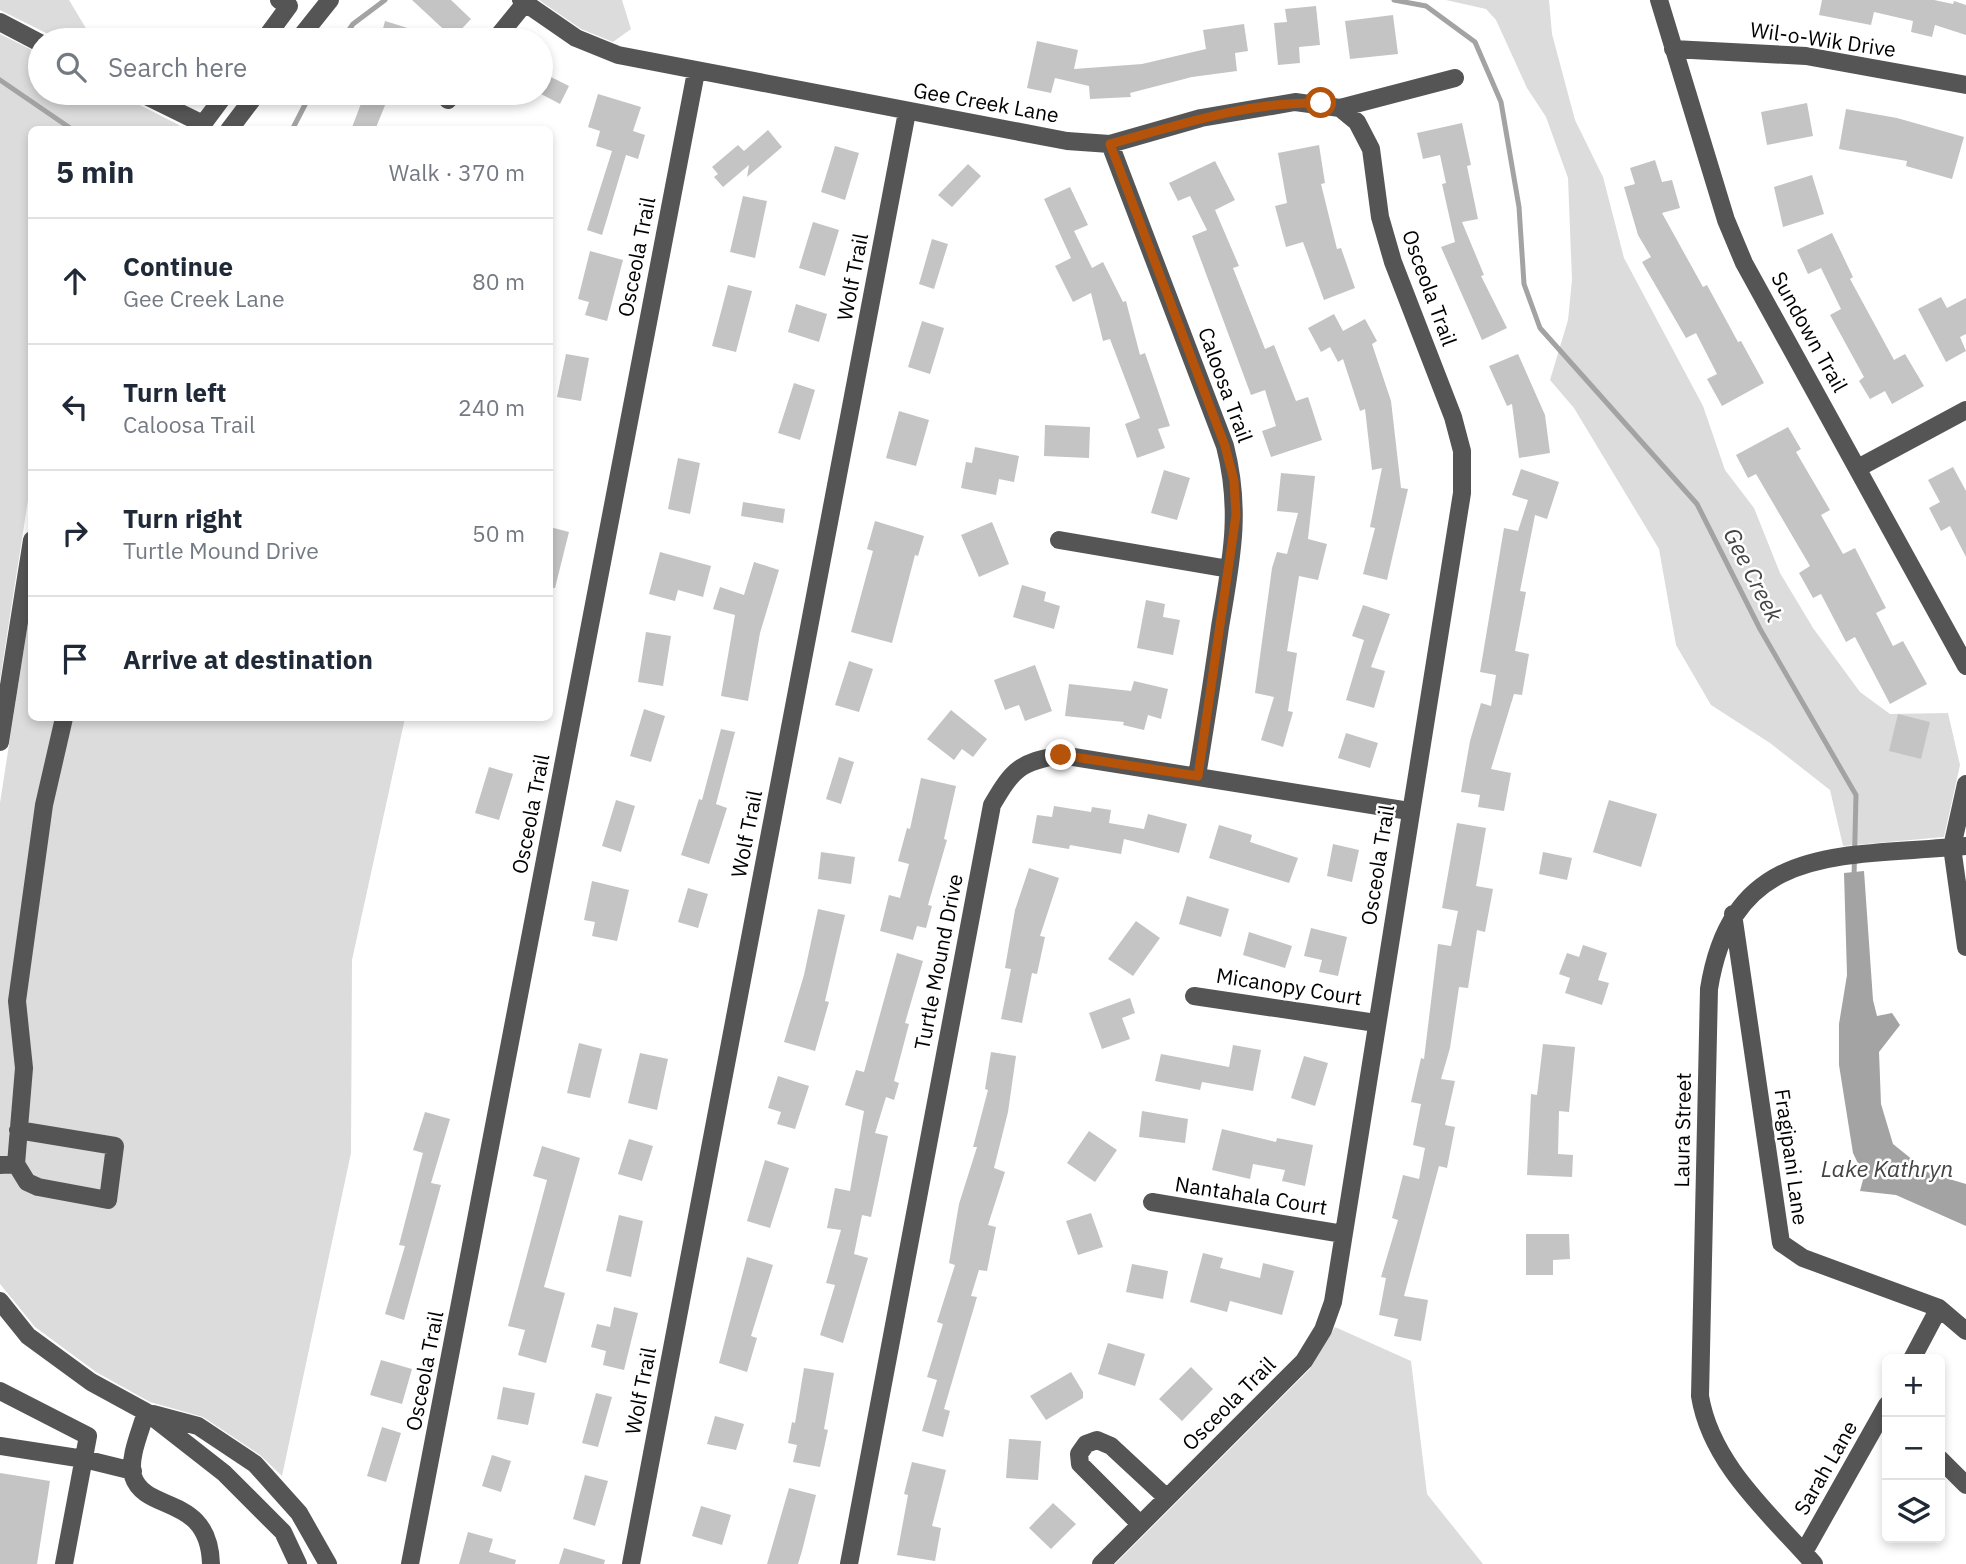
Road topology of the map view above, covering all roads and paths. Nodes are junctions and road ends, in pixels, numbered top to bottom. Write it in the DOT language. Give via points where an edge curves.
graph roads {
  1 [pos="330,0"];
  2 [pos="1659,0"];
  3 [pos="523,2"];
  4 [pos="284,3"];
  5 [pos="0,22"];
  6 [pos="270,28"];
  7 [pos="308,28"];
  8 [pos="504,28"];
  9 [pos="28,37"];
  10 [pos="1673,49"];
  11 [pos="696,72"];
  12 [pos="1455,78"];
  13 [pos="1966,85"];
  14 [pos="164,105"];
  15 [pos="217,105"];
  16 [pos="248,105"];
  17 [pos="1340,108"];
  18 [pos="907,112"];
  19 [pos="232,126"];
  20 [pos="1110,144"];
  21 [pos="1966,410"];
  22 [pos="1858,468"];
  23 [pos="1059,540"];
  24 [pos="1229,569"];
  25 [pos="28,585"];
  26 [pos="26,608"];
  27 [pos="1966,666"];
  28 [pos="63,721"];
  29 [pos="0,742"];
  30 [pos="1198,776"];
  31 [pos="1966,784"];
  32 [pos="1409,811"];
  33 [pos="1959,846"];
  34 [pos="1733,914"];
  35 [pos="1966,947"];
  36 [pos="1194,996"];
  37 [pos="1376,1023"];
  38 [pos="18,1130"];
  39 [pos="8,1165"];
  40 [pos="1152,1202"];
  41 [pos="1343,1234"];
  42 [pos="0,1301"];
  43 [pos="1939,1308"];
  44 [pos="1966,1331"];
  45 [pos="1915,1354"];
  46 [pos="0,1391"];
  47 [pos="146,1412"];
  48 [pos="1882,1417"];
  49 [pos="0,1446"];
  50 [pos="84,1459"];
  51 [pos="1945,1464"];
  52 [pos="133,1471"];
  53 [pos="1966,1485"];
  54 [pos="1167,1498"];
  55 [pos="1140,1524"];
  56 [pos="1809,1558"];
  57 [pos="64,1564"];
  58 [pos="211,1564"];
  59 [pos="298,1564"];
  60 [pos="328,1564"];
  61 [pos="410,1564"];
  62 [pos="631,1564"];
  63 [pos="849,1564"];
  64 [pos="1101,1564"];
  1 -- 7 [label="street"];
  2 -- 10 [label="street, Sundown Trail"];
  3 -- 8 [label="street"];
  3 -- 11 [label="street, Gee Creek Lane" via="576,38 618,55"];
  4 -- 6 [label="street"];
  5 -- 9 [label="street"];
  10 -- 13 [label="street, Wil-o-Wik Drive" via="1807,56"];
  10 -- 22 [label="street, Sundown Trail" via="1726,220 1744,263"];
  11 -- 18 [label="street, Gee Creek Lane"];
  11 -- 61 [label="street, Osceola Trail"];
  12 -- 17 [label="street, Gee Creek Lane"];
  14 -- 15 [label="street" via="203,124"];
  16 -- 19 [label="street"];
  17 -- 20 [label="street, Gee Creek Lane" via="1295,102 1201,118"];
  17 -- 32 [label="street, Osceola Trail" via="1357,122 1371,149 1380,217 1393,262 1462,452 1462,493"];
  18 -- 20 [label="street, Gee Creek Lane" via="1068,141"];
  18 -- 62 [label="street, Wolf Trail"];
  20 -- 24 [label="street, Caloosa Trail" via="1225,446 1236,515"];
  21 -- 22 [label="street"];
  22 -- 27 [label="street, Sundown Trail"];
  23 -- 24 [label="street"];
  24 -- 30 [label="street, Caloosa Trail"];
  25 -- 26 [label="street"];
  26 -- 29 [label="street"];
  28 -- 38 [label="street" via="42,817 17,1001 24,1068"];
  30 -- 32 [label="street, Turtle Mound Drive"];
  30 -- 63 [label="street, Turtle Mound Drive" via="1061,755 1034,760 1009,775 992,805"];
  31 -- 33 [label="street"];
  32 -- 37 [label="street, Osceola Trail"];
  33 -- 34 [label="street, Laura Street" via="1806,862 1759,887"];
  33 -- 35 [label="street"];
  34 -- 43 [label="street, Fragipani Lane" via="1781,1243 1803,1258"];
  34 -- 56 [label="street, Laura Street" via="1720,939 1709,989 1700,1396 1712,1440 1728,1465"];
  36 -- 37 [label="street, Micanopy Court"];
  37 -- 41 [label="street, Osceola Trail"];
  38 -- 39 [label="street"];
  38 -- 39 [label="street" via="115,1146 108,1200 38,1187"];
  40 -- 41 [label="street, Nantahala Court"];
  41 -- 54 [label="street, Osceola Trail" via="1333,1302 1304,1361"];
  42 -- 47 [label="street" via="28,1336 91,1382"];
  43 -- 44 [label="street, Fragipani Lane"];
  43 -- 45 [label="street"];
  46 -- 50 [label="street" via="88,1436"];
  47 -- 52 [label="street"];
  47 -- 59 [label="street" via="223,1473 283,1532"];
  47 -- 60 [label="street" via="198,1426 255,1464 299,1513"];
  48 -- 56 [label="street, Sarah Lane"];
  49 -- 50 [label="street"];
  50 -- 52 [label="street"];
  50 -- 57 [label="street"];
  51 -- 53 [label="street"];
  52 -- 58 [label="street" via="146,1492 192,1515 204,1531"];
  54 -- 55 [label="street, Osceola Trail"];
  54 -- 55 [label="street" via="1111,1446 1097,1440 1086,1444 1079,1454 1087,1475"];
  55 -- 64 [label="street, Osceola Trail"];
}
